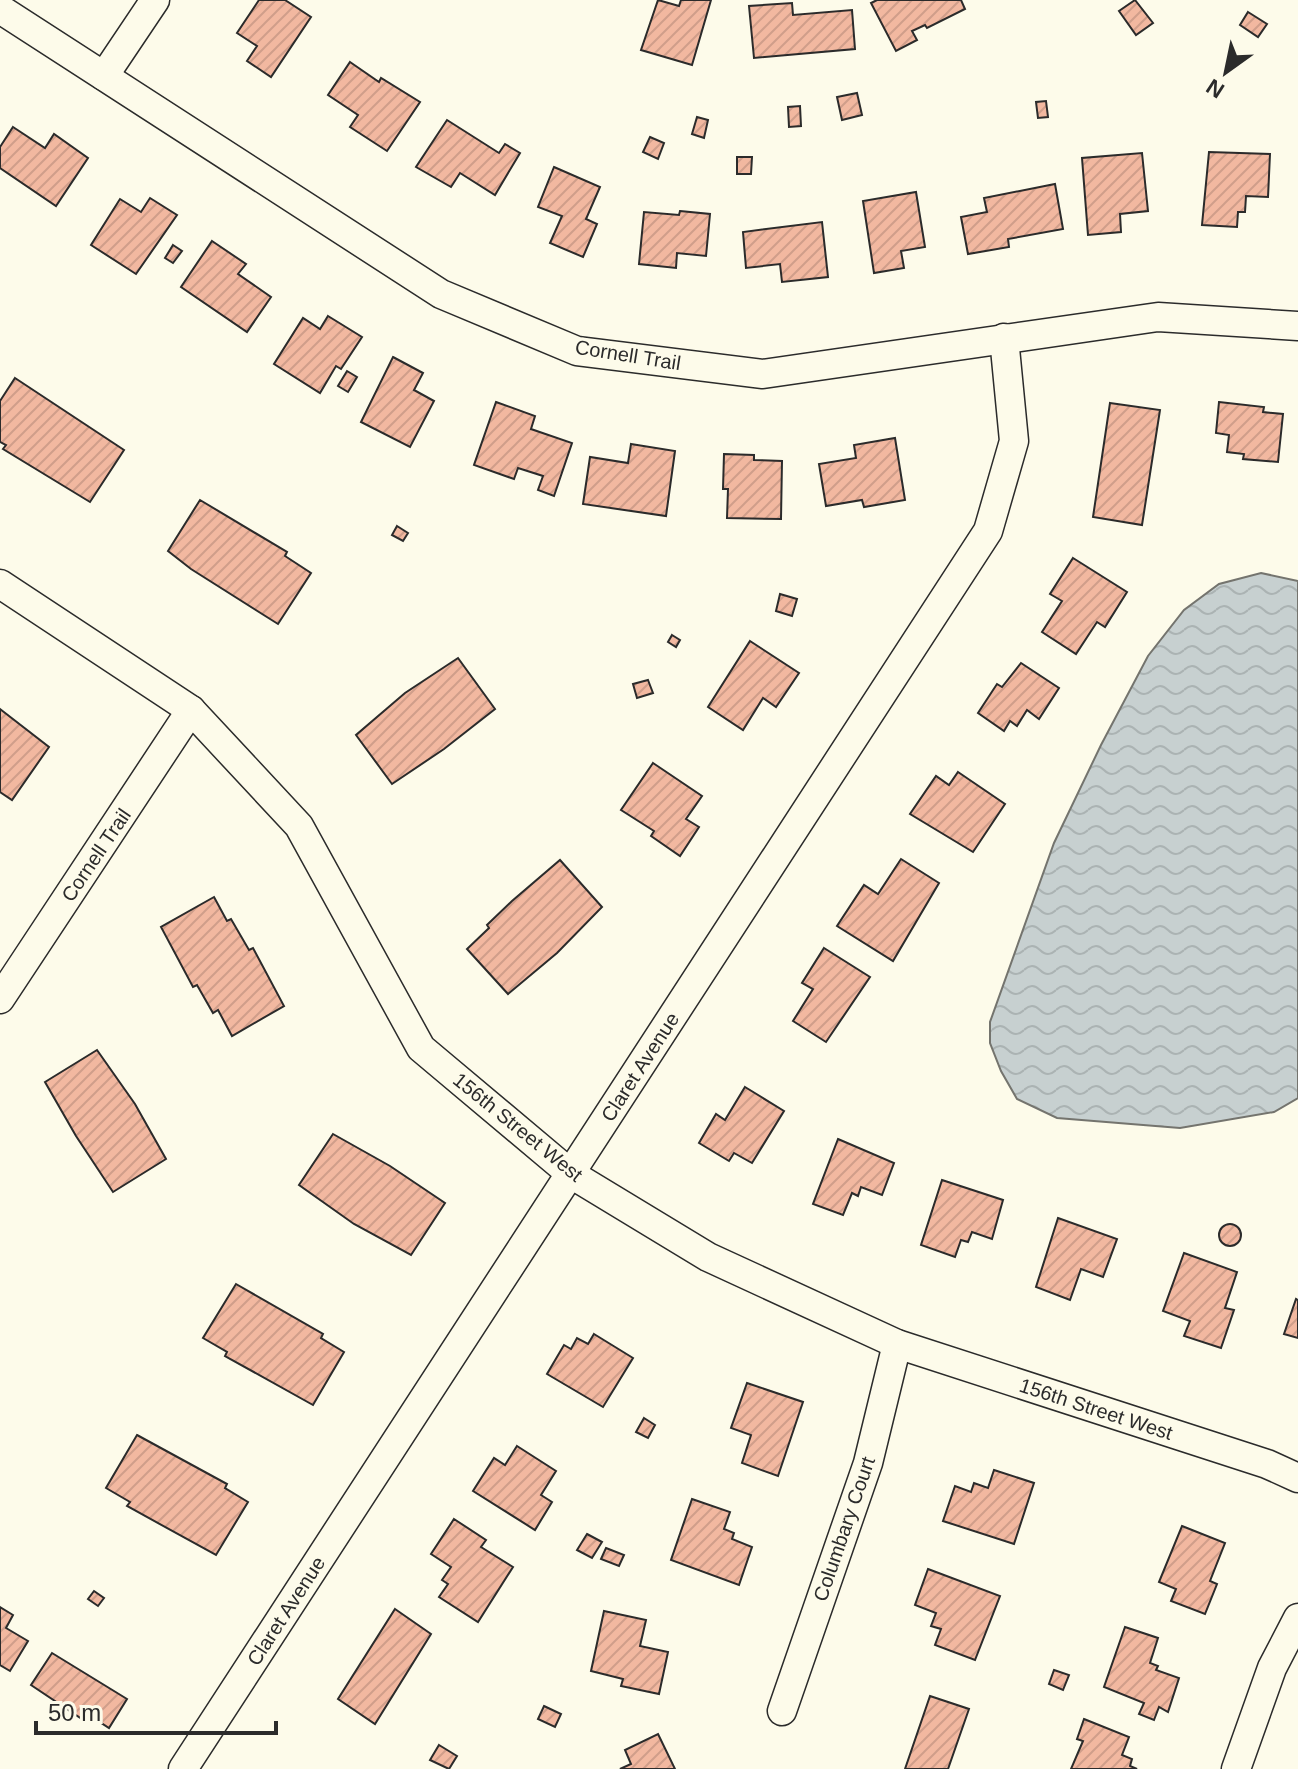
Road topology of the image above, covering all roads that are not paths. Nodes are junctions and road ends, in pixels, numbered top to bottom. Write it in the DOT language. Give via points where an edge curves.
graph roads {
  1 [pos="155,0"];
  2 [pos="0,9"];
  3 [pos="104,76"];
  4 [pos="1298,326"];
  5 [pos="1004,338"];
  6 [pos="0,584"];
  7 [pos="191,710"];
  8 [pos="0,999"];
  9 [pos="571,1174"];
  10 [pos="897,1344"];
  11 [pos="1298,1478"];
  12 [pos="1298,1618"];
  13 [pos="782,1711"];
  14 [pos="183,1769"];
  15 [pos="1236,1769"];
  1 -- 3 [label="street"];
  2 -- 3 [label="street, Cornell Trail"];
  3 -- 5 [label="street, Cornell Trail" via="441,294 577,351 763,374"];
  4 -- 5 [label="street, Cornell Trail" via="1158,317"];
  5 -- 9 [label="street, Claret Avenue" via="1014,441 988,531"];
  6 -- 7 [label="street, 156th Street West"];
  7 -- 8 [label="street, Cornell Trail"];
  7 -- 9 [label="street, 156th Street West" via="299,826 421,1048"];
  9 -- 10 [label="street, 156th Street West" via="708,1257"];
  9 -- 14 [label="street, Claret Avenue"];
  10 -- 11 [label="street, 156th Street West"];
  10 -- 13 [label="street, Columbary Court" via="868,1463"];
  12 -- 15 [label="street" via="1272,1668"];
}
